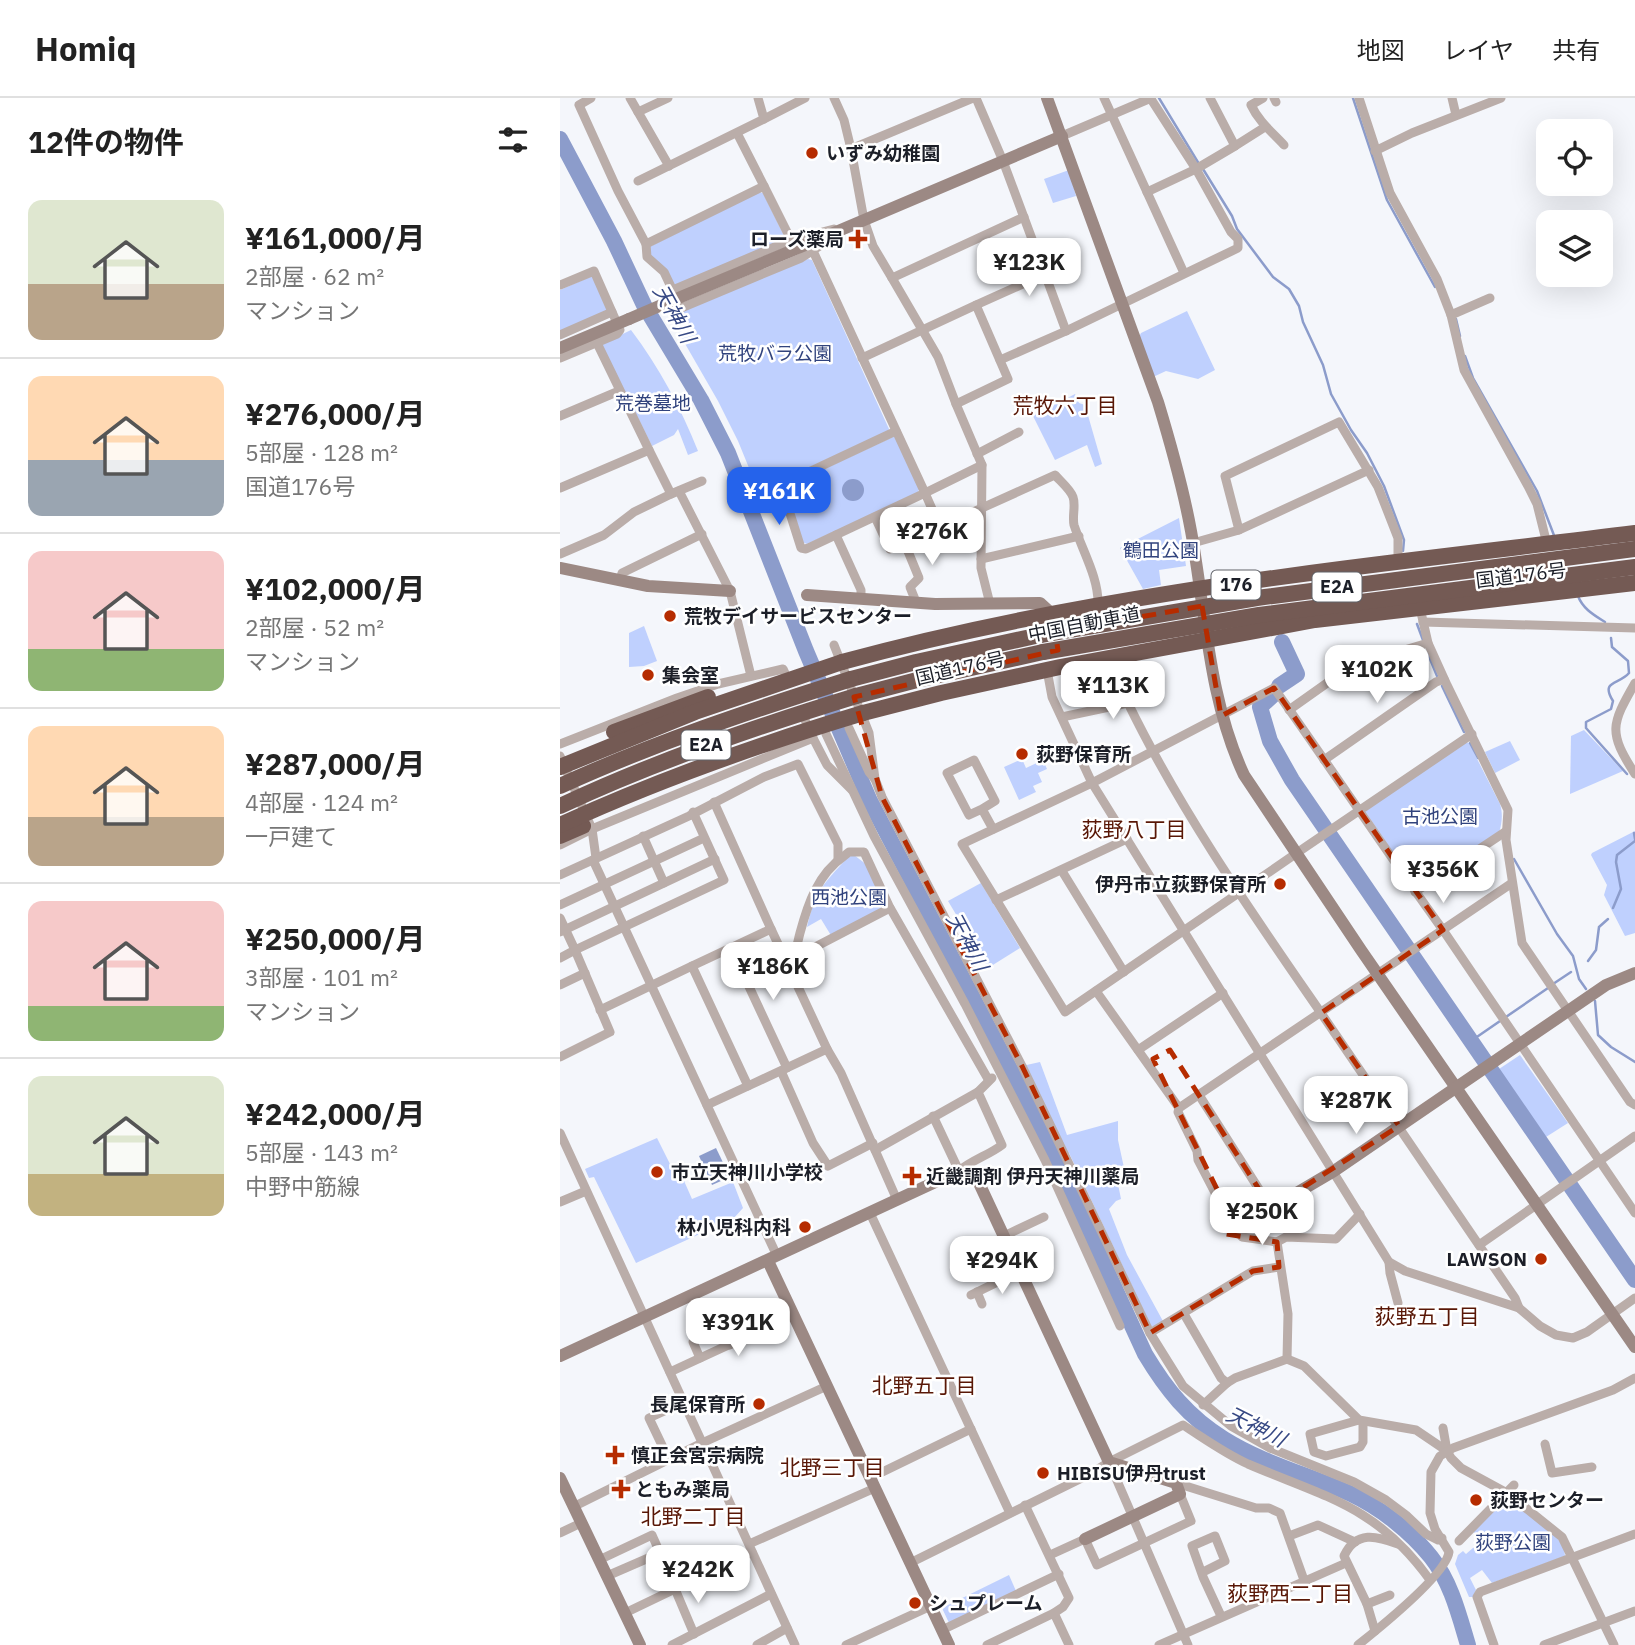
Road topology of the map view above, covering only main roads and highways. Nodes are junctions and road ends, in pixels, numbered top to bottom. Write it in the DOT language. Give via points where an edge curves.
graph roads {
  1 [pos="1635,533"];
  2 [pos="1635,549"];
  3 [pos="1635,567"];
  4 [pos="1635,583"];
  5 [pos="795,677"];
  6 [pos="807,735"];
  7 [pos="560,756"];
  8 [pos="560,767"];
  9 [pos="560,786"];
  10 [pos="560,806"];
  11 [pos="560,825"];
  12 [pos="560,836"];
  1 -- 5 [label="highway, 国道176号 / 176, bridge" via="1098,605 910,644"];
  2 -- 9 [label="highway, 中国自動車道 / E2A, bridge" via="1256,598 1040,635 916,662 690,732"];
  3 -- 10 [label="highway, 中国自動車道 / E2A, bridge" via="1259,615 1043,652 917,680 697,748"];
  4 -- 6 [label="highway, 国道176号, bridge" via="1421,615 1315,620 941,693 863,713"];
  5 -- 7 [label="highway, bridge" via="699,699"];
  5 -- 8 [label="highway, 国道176号 / 176, bridge"];
  6 -- 11 [label="highway, 国道176号, bridge" via="702,766"];
  6 -- 12 [label="highway, bridge"];
}
